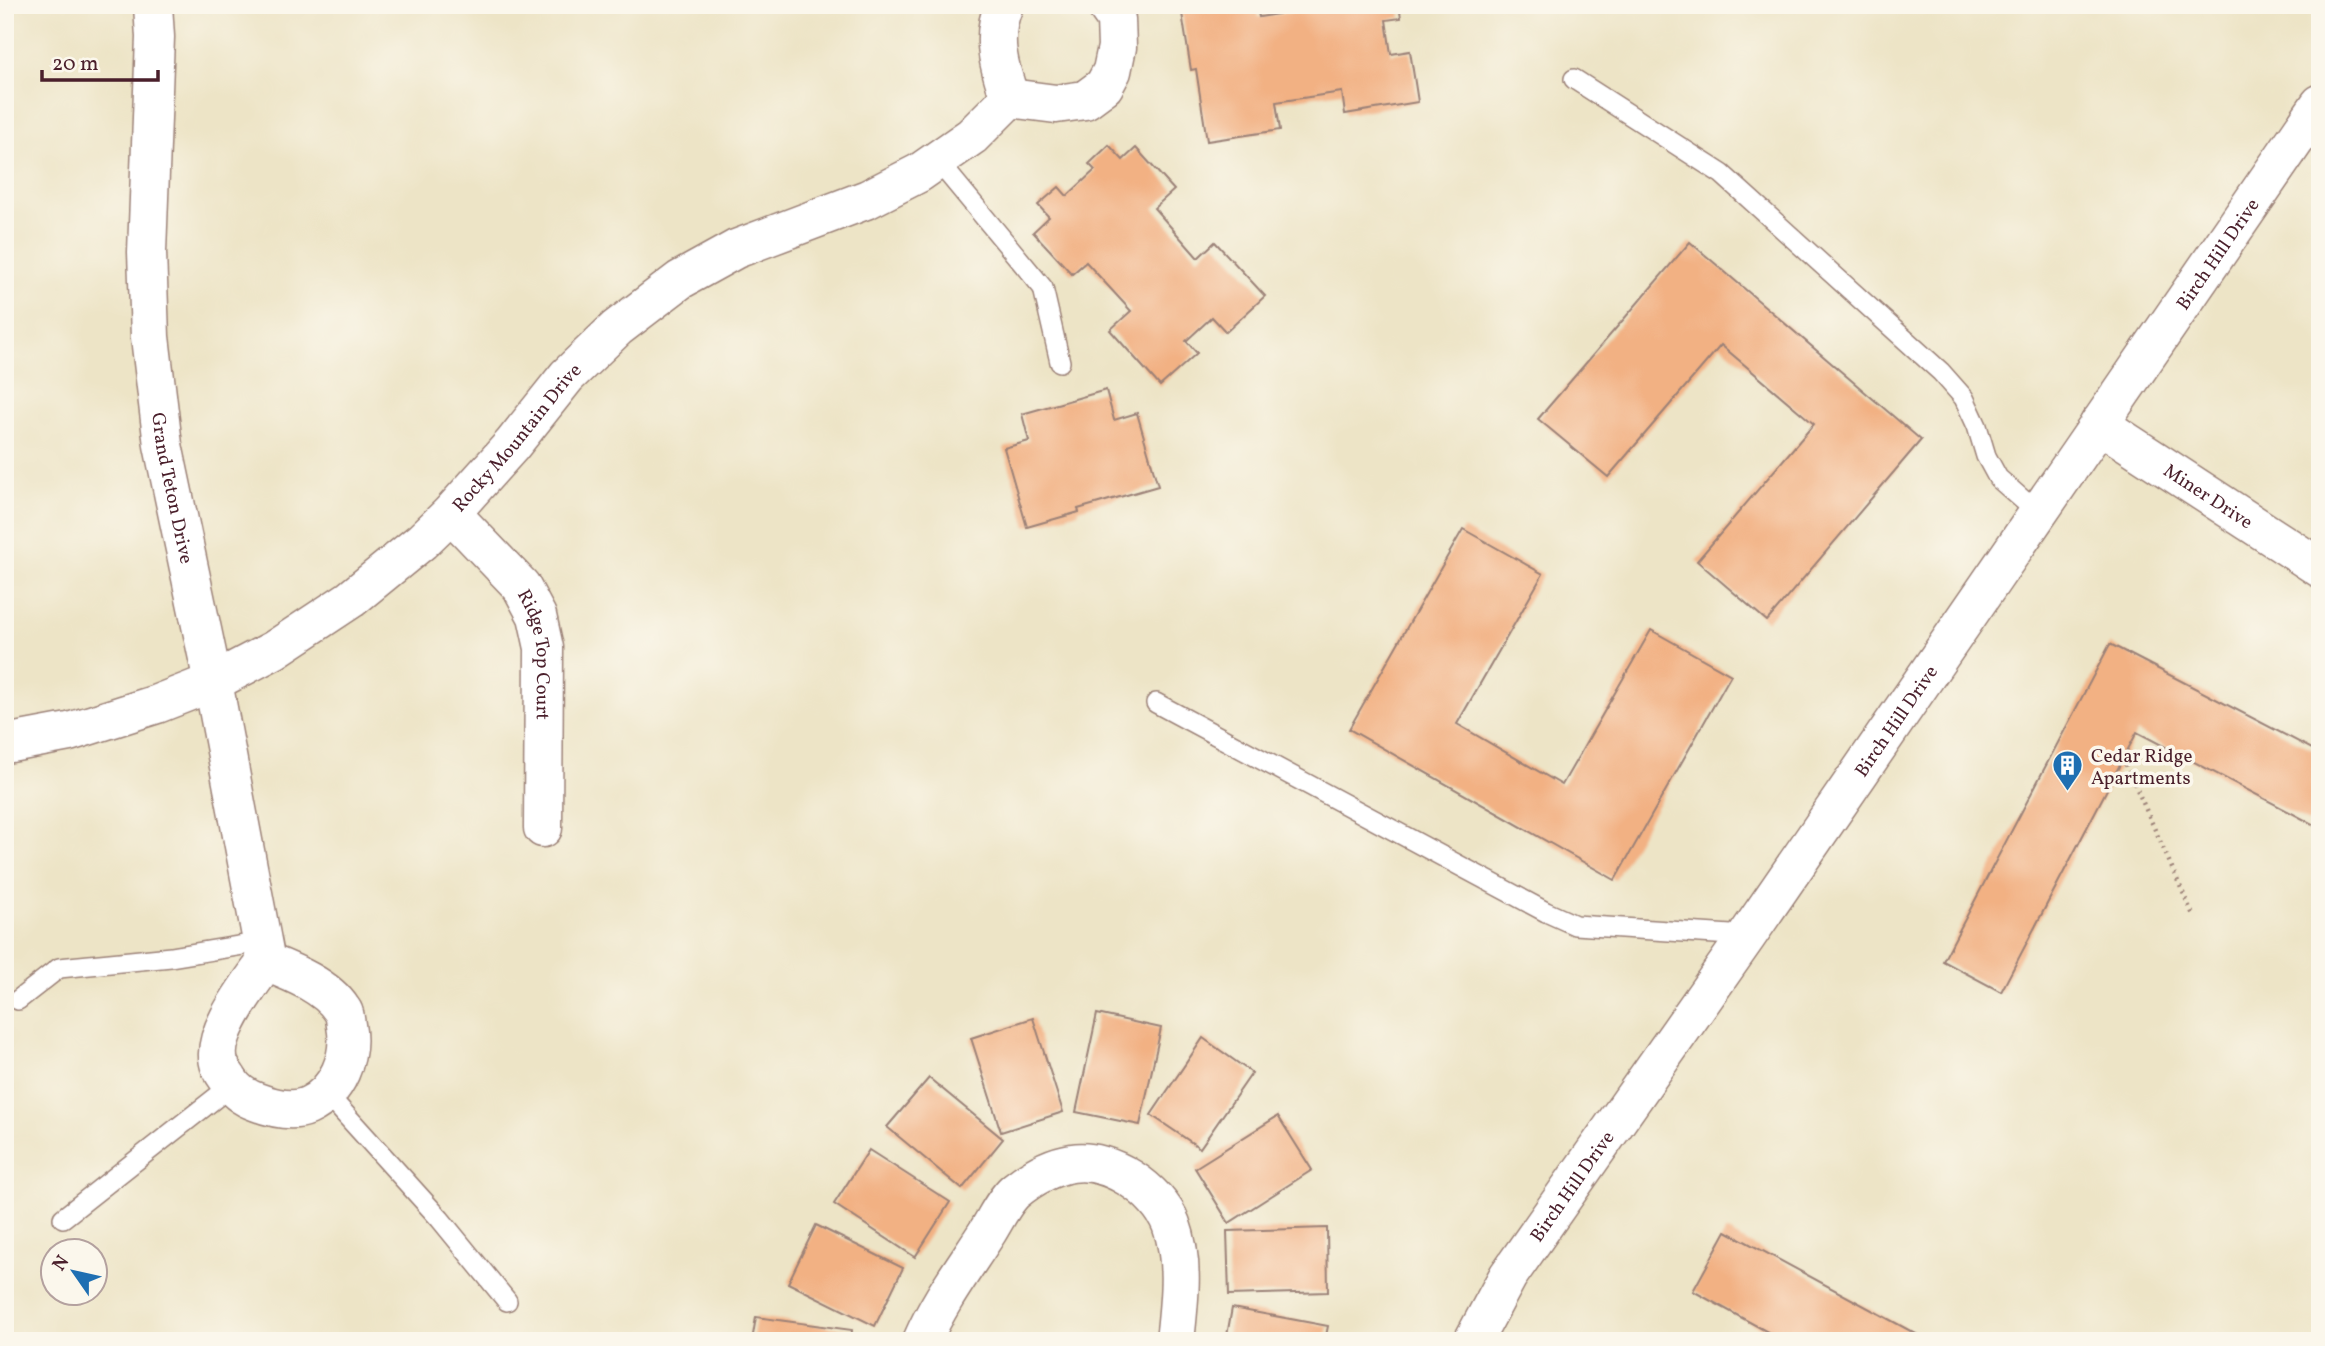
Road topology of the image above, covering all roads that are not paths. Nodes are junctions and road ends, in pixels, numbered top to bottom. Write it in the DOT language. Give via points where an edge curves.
graph roads {
  1 [pos="153,5"];
  2 [pos="1106,5"];
  3 [pos="997,8"];
  4 [pos="1574,79"];
  5 [pos="1010,98"];
  6 [pos="2320,104"];
  7 [pos="937,160"];
  8 [pos="1060,362"];
  9 [pos="2099,424"];
  10 [pos="451,513"];
  11 [pos="2038,513"];
  12 [pos="2320,568"];
  13 [pos="213,682"];
  14 [pos="1156,703"];
  15 [pos="5,744"];
  16 [pos="543,828"];
  17 [pos="1747,936"];
  18 [pos="264,952"];
  19 [pos="18,1000"];
  20 [pos="232,1085"];
  21 [pos="326,1093"];
  22 [pos="63,1218"];
  23 [pos="507,1301"];
  24 [pos="922,1341"];
  25 [pos="1175,1341"];
  26 [pos="1473,1341"];
  1 -- 13 [label="street, Grand Teton Drive" via="147,251 150,337 163,445"];
  2 -- 5 [label="street" via="1116,19 1117,47 1104,86 1084,100 1056,104"];
  3 -- 5 [label="street" via="997,57"];
  4 -- 11 [label="lane" via="1722,174 1941,372 1964,398 1998,478"];
  5 -- 7 [label="street, Rocky Mountain Drive" via="972,136"];
  6 -- 9 [label="street, Birch Hill Drive"];
  7 -- 8 [label="lane" via="1043,288"];
  7 -- 10 [label="street, Rocky Mountain Drive" via="868,199 736,249 680,280 617,328 567,376"];
  9 -- 11 [label="street, Birch Hill Drive"];
  9 -- 12 [label="street, Miner Drive"];
  10 -- 13 [label="street, Rocky Mountain Drive" via="351,599 274,650"];
  10 -- 16 [label="street, Ridge Top Court" via="522,586 537,616 544,648"];
  11 -- 17 [label="street, Birch Hill Drive"];
  13 -- 15 [label="street, Rocky Mountain Drive" via="69,732"];
  13 -- 18 [label="street, Grand Teton Drive"];
  14 -- 17 [label="lane" via="1575,925"];
  17 -- 26 [label="street, Birch Hill Drive" via="1508,1276"];
  18 -- 19 [label="lane" via="59,968"];
  18 -- 20 [label="street" via="220,1038 219,1064"];
  18 -- 21 [label="street" via="343,1010 346,1058"];
  20 -- 21 [label="street" via="249,1099 273,1108 298,1109"];
  20 -- 22 [label="lane"];
  21 -- 23 [label="lane"];
  24 -- 25 [label="street" via="933,1315 1013,1193 1042,1173 1073,1163 1103,1165 1134,1181 1170,1222 1180,1258"];
}
